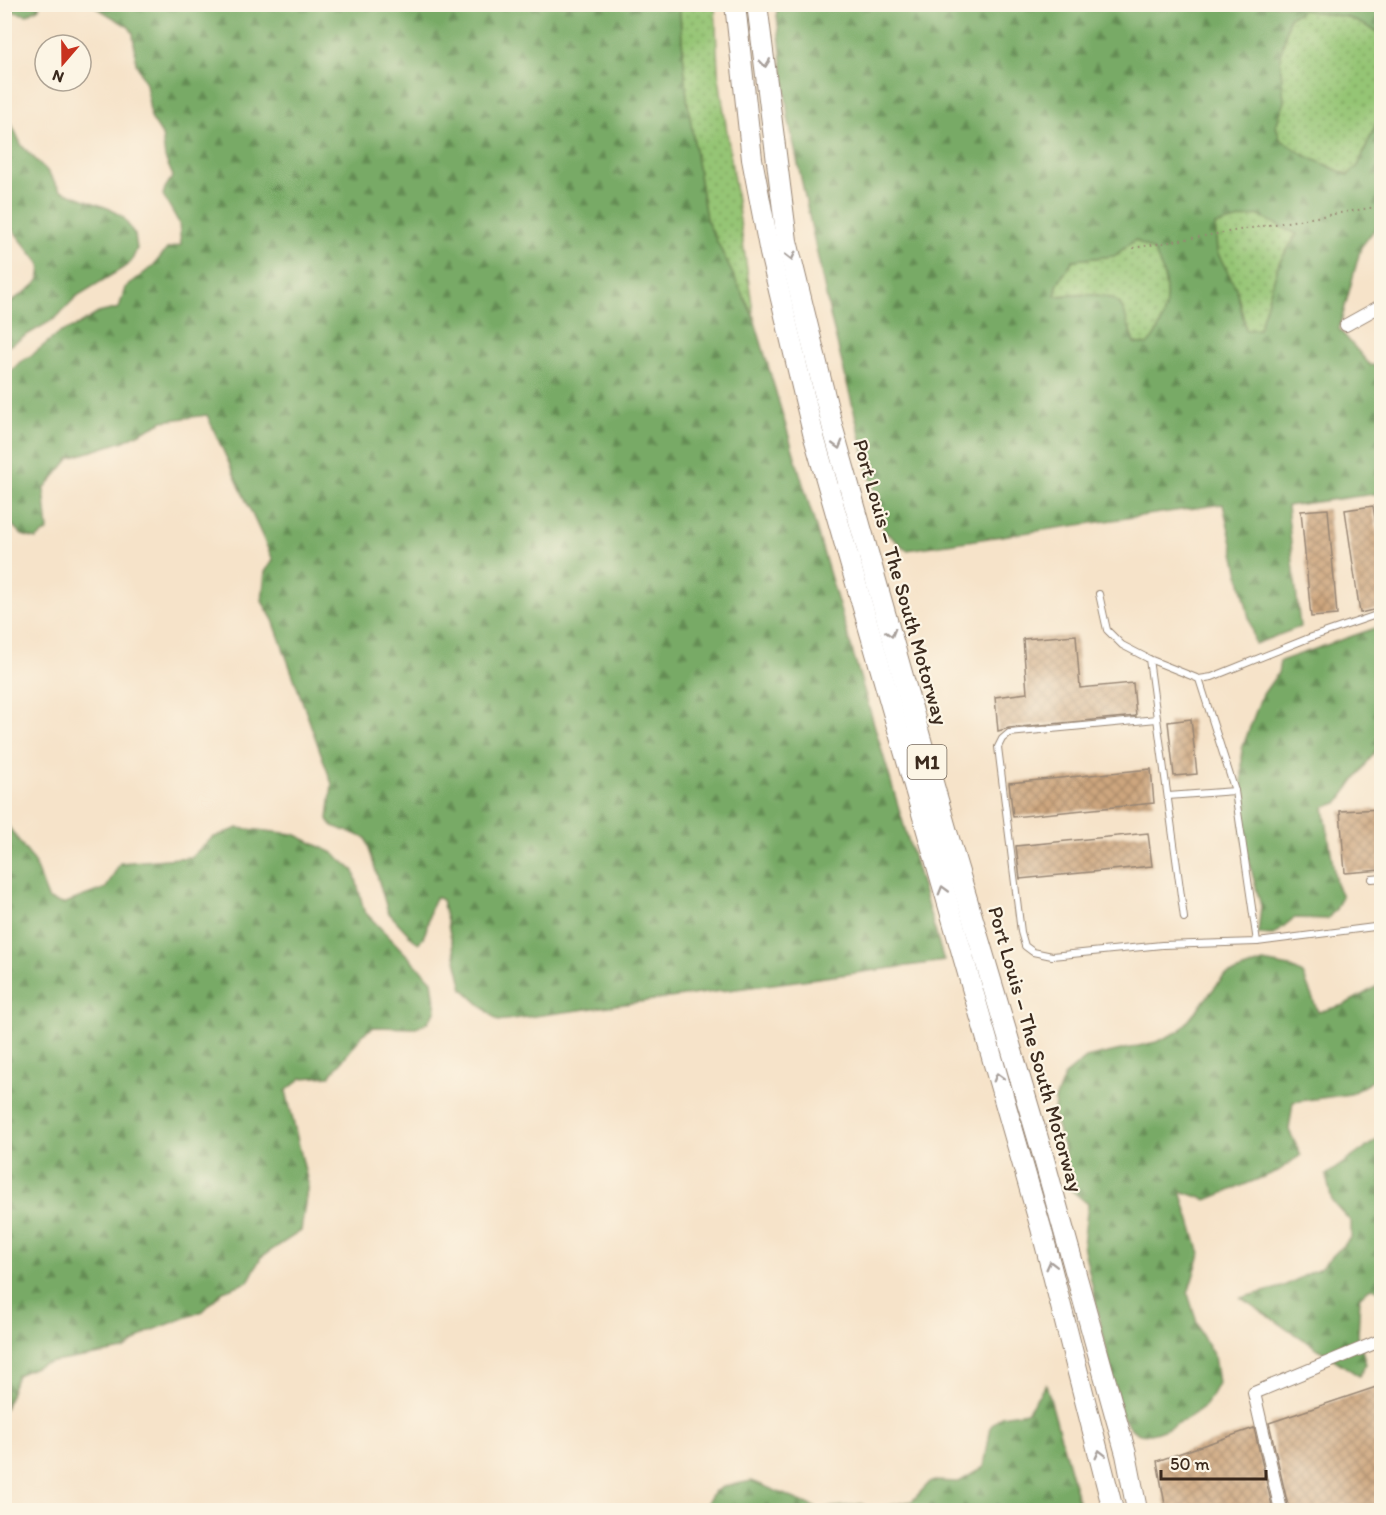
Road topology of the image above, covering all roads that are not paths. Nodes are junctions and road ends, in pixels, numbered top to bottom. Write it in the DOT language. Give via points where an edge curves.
graph roads {
  1 [pos="735,4"];
  2 [pos="757,4"];
  3 [pos="1382,305"];
  4 [pos="1346,325"];
  5 [pos="1099,594"];
  6 [pos="1382,614"];
  7 [pos="1149,659"];
  8 [pos="1199,679"];
  9 [pos="1157,719"];
  10 [pos="1235,791"];
  11 [pos="1168,796"];
  12 [pos="1382,878"];
  13 [pos="1372,879"];
  14 [pos="1184,918"];
  15 [pos="1382,926"];
  16 [pos="1257,942"];
  17 [pos="1382,1340"];
  18 [pos="1113,1510"];
  19 [pos="1137,1510"];
  20 [pos="1281,1510"];
  18 -- 1 [label="highway, M1, one-way" via="1041,1228 814,437 752,159"];
  2 -- 19 [label="highway, Port Louis – The South Motorway / M1, one-way" via="787,241 833,429 1049,1175 1123,1443"];
  3 -- 4 [label="street"];
  5 -- 7 [label="lane" via="1107,630 1122,645"];
  6 -- 8 [label="lane"];
  7 -- 8 [label="lane"];
  7 -- 9 [label="lane"];
  8 -- 10 [label="lane"];
  9 -- 11 [label="lane"];
  9 -- 16 [label="lane" via="1009,734 1002,739 998,747 1025,946 1052,956 1162,945"];
  10 -- 11 [label="lane"];
  10 -- 16 [label="lane"];
  11 -- 14 [label="lane"];
  12 -- 13 [label="lane"];
  15 -- 16 [label="lane"];
  17 -- 20 [label="street" via="1254,1393"];
}
